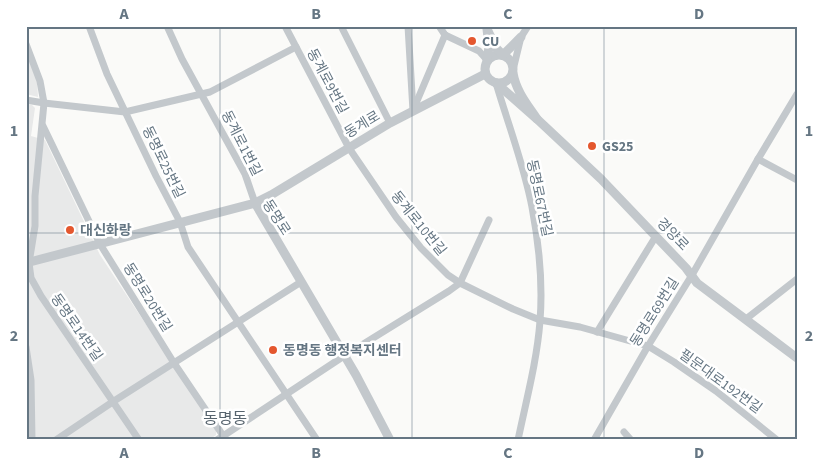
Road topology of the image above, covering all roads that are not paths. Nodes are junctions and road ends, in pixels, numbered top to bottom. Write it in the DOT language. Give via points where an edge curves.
graph roads {
  1 [pos="88,26"];
  2 [pos="167,26"];
  3 [pos="285,26"];
  4 [pos="341,26"];
  5 [pos="408,26"];
  6 [pos="439,26"];
  7 [pos="528,26"];
  8 [pos="487,28"];
  9 [pos="444,35"];
  10 [pos="521,37"];
  11 [pos="26,44"];
  12 [pos="296,47"];
  13 [pos="503,55"];
  14 [pos="487,60"];
  15 [pos="513,72"];
  16 [pos="485,74"];
  17 [pos="496,83"];
  18 [pos="797,94"];
  19 [pos="203,95"];
  20 [pos="26,100"];
  21 [pos="44,103"];
  22 [pos="413,111"];
  23 [pos="125,112"];
  24 [pos="537,119"];
  25 [pos="390,123"];
  26 [pos="43,126"];
  27 [pos="349,148"];
  28 [pos="758,159"];
  29 [pos="797,180"];
  30 [pos="26,194"];
  31 [pos="35,196"];
  32 [pos="255,203"];
  33 [pos="489,220"];
  34 [pos="180,222"];
  35 [pos="656,236"];
  36 [pos="100,244"];
  37 [pos="27,264"];
  38 [pos="692,275"];
  39 [pos="797,279"];
  40 [pos="301,282"];
  41 [pos="460,283"];
  42 [pos="746,319"];
  43 [pos="540,320"];
  44 [pos="238,322"];
  45 [pos="598,332"];
  46 [pos="648,346"];
  47 [pos="26,347"];
  48 [pos="344,356"];
  49 [pos="797,358"];
  50 [pos="174,363"];
  51 [pos="285,394"];
  52 [pos="114,401"];
  53 [pos="624,432"];
  54 [pos="222,438"];
  55 [pos="32,440"];
  56 [pos="56,440"];
  57 [pos="139,440"];
  58 [pos="317,440"];
  59 [pos="390,440"];
  60 [pos="518,440"];
  61 [pos="594,440"];
  62 [pos="631,440"];
  63 [pos="777,440"];
  1 -- 23 [label="street, 동명로25번길"];
  2 -- 19 [label="street, 동계로1번길"];
  3 -- 12 [label="street, 동계로9번길"];
  4 -- 25 [label="street"];
  5 -- 22 [label="street"];
  6 -- 9 [label="street"];
  7 -- 10 [label="street"];
  8 -- 13 [label="street, 경양로" via="492,42"];
  8 -- 14 [label="street"];
  9 -- 14 [label="street" via="479,51"];
  9 -- 22 [label="street"];
  10 -- 13 [label="street"];
  10 -- 15 [label="street"];
  11 -- 21 [label="street" via="40,81"];
  12 -- 19 [label="street"];
  12 -- 27 [label="street, 동계로9번길"];
  13 -- 14 [label="street" via="494,55"];
  13 -- 15 [label="street, 경양로" via="510,59"];
  14 -- 16 [label="street"];
  15 -- 17 [label="street" via="508,80"];
  15 -- 24 [label="street, 경양로" via="520,96"];
  16 -- 17 [label="street, 경양로"];
  16 -- 22 [label="street, 동계로"];
  17 -- 24 [label="street, 경양로"];
  17 -- 43 [label="street, 동명로67번길" via="532,207 539,261"];
  18 -- 28 [label="street, 동명로69번길"];
  19 -- 23 [label="street, 동명로25번길"];
  19 -- 32 [label="street, 동계로1번길" via="245,174"];
  20 -- 21 [label="street, 동명로25번길"];
  21 -- 23 [label="street, 동명로25번길"];
  21 -- 26 [label="street"];
  22 -- 25 [label="street, 동계로"];
  23 -- 34 [label="street, 동명로25번길"];
  24 -- 35 [label="street, 경양로"];
  25 -- 27 [label="street, 동계로"];
  26 -- 31 [label="street"];
  26 -- 36 [label="street"];
  27 -- 32 [label="street, 동계로"];
  27 -- 41 [label="street, 동계로10번길" via="421,248 441,270"];
  28 -- 29 [label="street"];
  28 -- 38 [label="street, 동명로69번길"];
  30 -- 31 [label="street"];
  31 -- 37 [label="street" via="35,226"];
  32 -- 34 [label="street, 동명로"];
  32 -- 40 [label="street, 동명로"];
  33 -- 41 [label="street"];
  34 -- 36 [label="street, 동명로"];
  34 -- 44 [label="street, 동명로25번길" via="188,247"];
  35 -- 38 [label="street, 경양로"];
  35 -- 45 [label="street"];
  36 -- 37 [label="street, 동명로"];
  36 -- 50 [label="street, 동명로20번길"];
  37 -- 52 [label="street, 동명로14번길" via="34,286"];
  38 -- 42 [label="street, 경양로" via="697,284"];
  38 -- 46 [label="street, 동명로69번길"];
  39 -- 42 [label="street"];
  40 -- 44 [label="street"];
  40 -- 48 [label="street, 동명로"];
  41 -- 43 [label="street, 동계로10번길"];
  41 -- 48 [label="street"];
  42 -- 49 [label="street, 경양로"];
  43 -- 45 [label="street"];
  43 -- 60 [label="street, 동명로67번길"];
  44 -- 50 [label="street"];
  44 -- 51 [label="street, 동명로25번길"];
  45 -- 46 [label="street, 필문대로192번길"];
  46 -- 61 [label="street, 동명로69번길"];
  46 -- 63 [label="street, 필문대로192번길" via="716,391"];
  47 -- 55 [label="street" via="31,380"];
  48 -- 51 [label="street, 동명로20번길"];
  48 -- 59 [label="street, 동명로"];
  50 -- 52 [label="street"];
  50 -- 54 [label="street, 동명로20번길"];
  51 -- 54 [label="street, 동명로20번길"];
  51 -- 58 [label="street, 동명로25번길"];
  52 -- 56 [label="street"];
  52 -- 57 [label="street, 동명로14번길"];
  53 -- 62 [label="street"];
}
